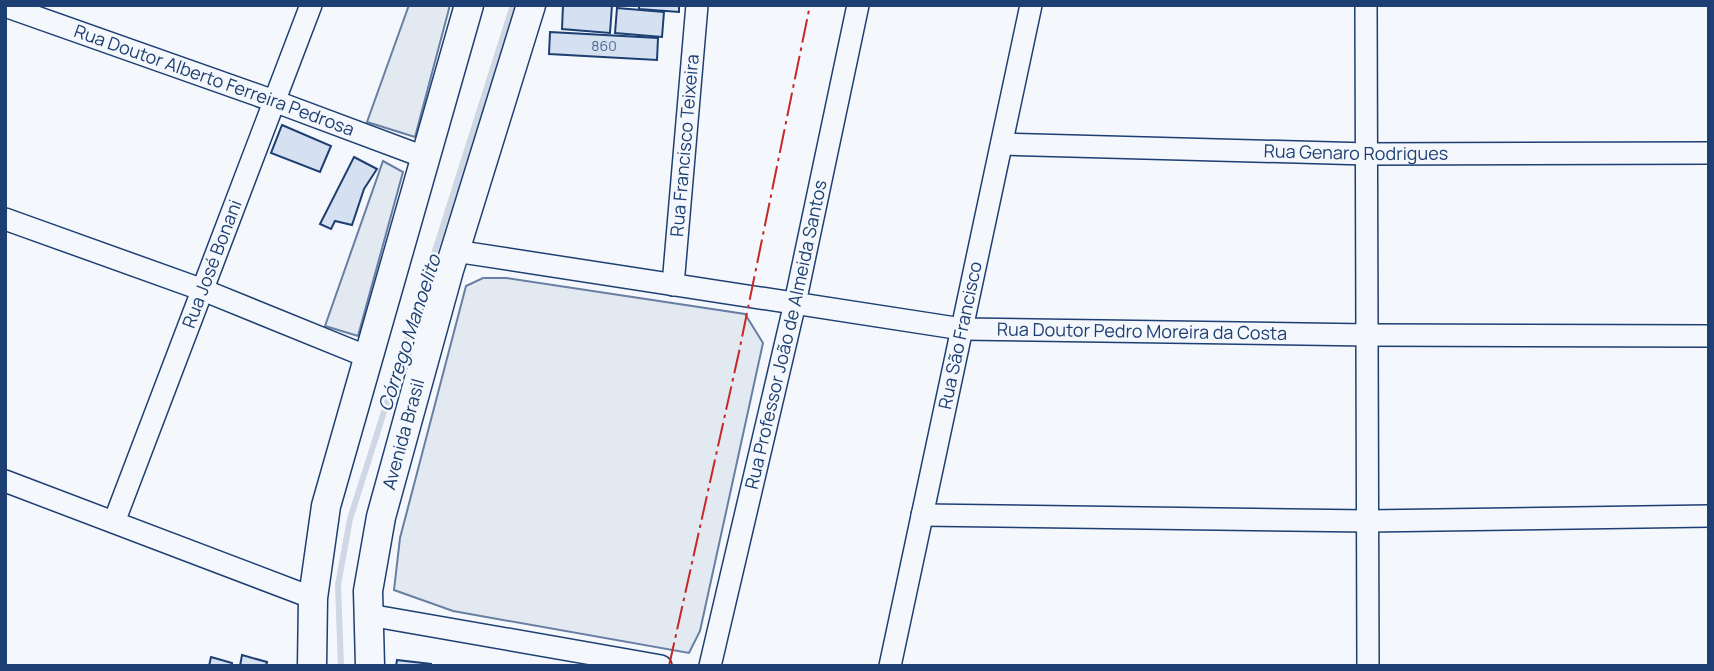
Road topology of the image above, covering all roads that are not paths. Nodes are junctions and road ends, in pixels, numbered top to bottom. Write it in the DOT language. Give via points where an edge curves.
graph roads {
  1 [pos="311,5"];
  2 [pos="469,5"];
  3 [pos="531,5"];
  4 [pos="697,5"];
  5 [pos="858,5"];
  6 [pos="1031,5"];
  7 [pos="1366,5"];
  8 [pos="5,6"];
  9 [pos="274,101"];
  10 [pos="1002,144"];
  11 [pos="1709,153"];
  12 [pos="1367,154"];
  13 [pos="424,157"];
  14 [pos="5,219"];
  15 [pos="455,251"];
  16 [pos="673,285"];
  17 [pos="203,290"];
  18 [pos="794,303"];
  19 [pos="962,329"];
  20 [pos="1369,335"];
  21 [pos="1709,336"];
  22 [pos="368,357"];
  23 [pos="5,481"];
  24 [pos="922,515"];
  25 [pos="1709,516"];
  26 [pos="1368,521"];
  27 [pos="114,522"];
  28 [pos="313,598"];
  29 [pos="369,615"];
  30 [pos="312,666"];
  31 [pos="370,666"];
  32 [pos="661,666"];
  33 [pos="710,666"];
  34 [pos="890,666"];
  35 [pos="1368,666"];
  1 -- 9 [label="street, Rua José Bonani"];
  2 -- 13 [label="main road"];
  3 -- 15 [label="main road, Avenida Brasil"];
  4 -- 16 [label="street, Rua Francisco Teixeira"];
  5 -- 18 [label="street, Rua Professor João de Almeida Santos"];
  6 -- 10 [label="street, Rua São Francisco"];
  7 -- 12 [label="street"];
  8 -- 9 [label="street, Rua Doutor Alberto Ferreira Pedrosa"];
  9 -- 13 [label="street, Rua Doutor Alberto Ferreira Pedrosa"];
  9 -- 17 [label="street, Rua José Bonani"];
  10 -- 12 [label="street, Rua Genaro Rodrigues"];
  10 -- 19 [label="street, Rua São Francisco"];
  11 -- 12 [label="street, Rua Genaro Rodrigues"];
  12 -- 20 [label="street"];
  13 -- 22 [label="main road"];
  14 -- 17 [label="street"];
  15 -- 16 [label="street, Rua Doutor Pedro Moreira da Costa"];
  15 -- 29 [label="main road, Avenida Brasil" via="381,517 368,591"];
  16 -- 18 [label="street, Rua Doutor Pedro Moreira da Costa"];
  17 -- 22 [label="street"];
  17 -- 27 [label="street, Rua José Bonani"];
  18 -- 19 [label="street, Rua Doutor Pedro Moreira da Costa"];
  18 -- 33 [label="street, Rua Professor João de Almeida Santos"];
  19 -- 20 [label="street, Rua Doutor Pedro Moreira da Costa"];
  19 -- 24 [label="street, Rua São Francisco"];
  20 -- 21 [label="street, Rua Doutor Pedro Moreira da Costa"];
  20 -- 26 [label="street"];
  22 -- 28 [label="main road" via="326,506"];
  23 -- 27 [label="street"];
  24 -- 26 [label="street"];
  24 -- 34 [label="street, Rua São Francisco"];
  25 -- 26 [label="street"];
  26 -- 35 [label="street"];
  27 -- 28 [label="street"];
  28 -- 30 [label="main road"];
  29 -- 31 [label="main road, Avenida Brasil"];
  29 -- 32 [label="street"];
}
